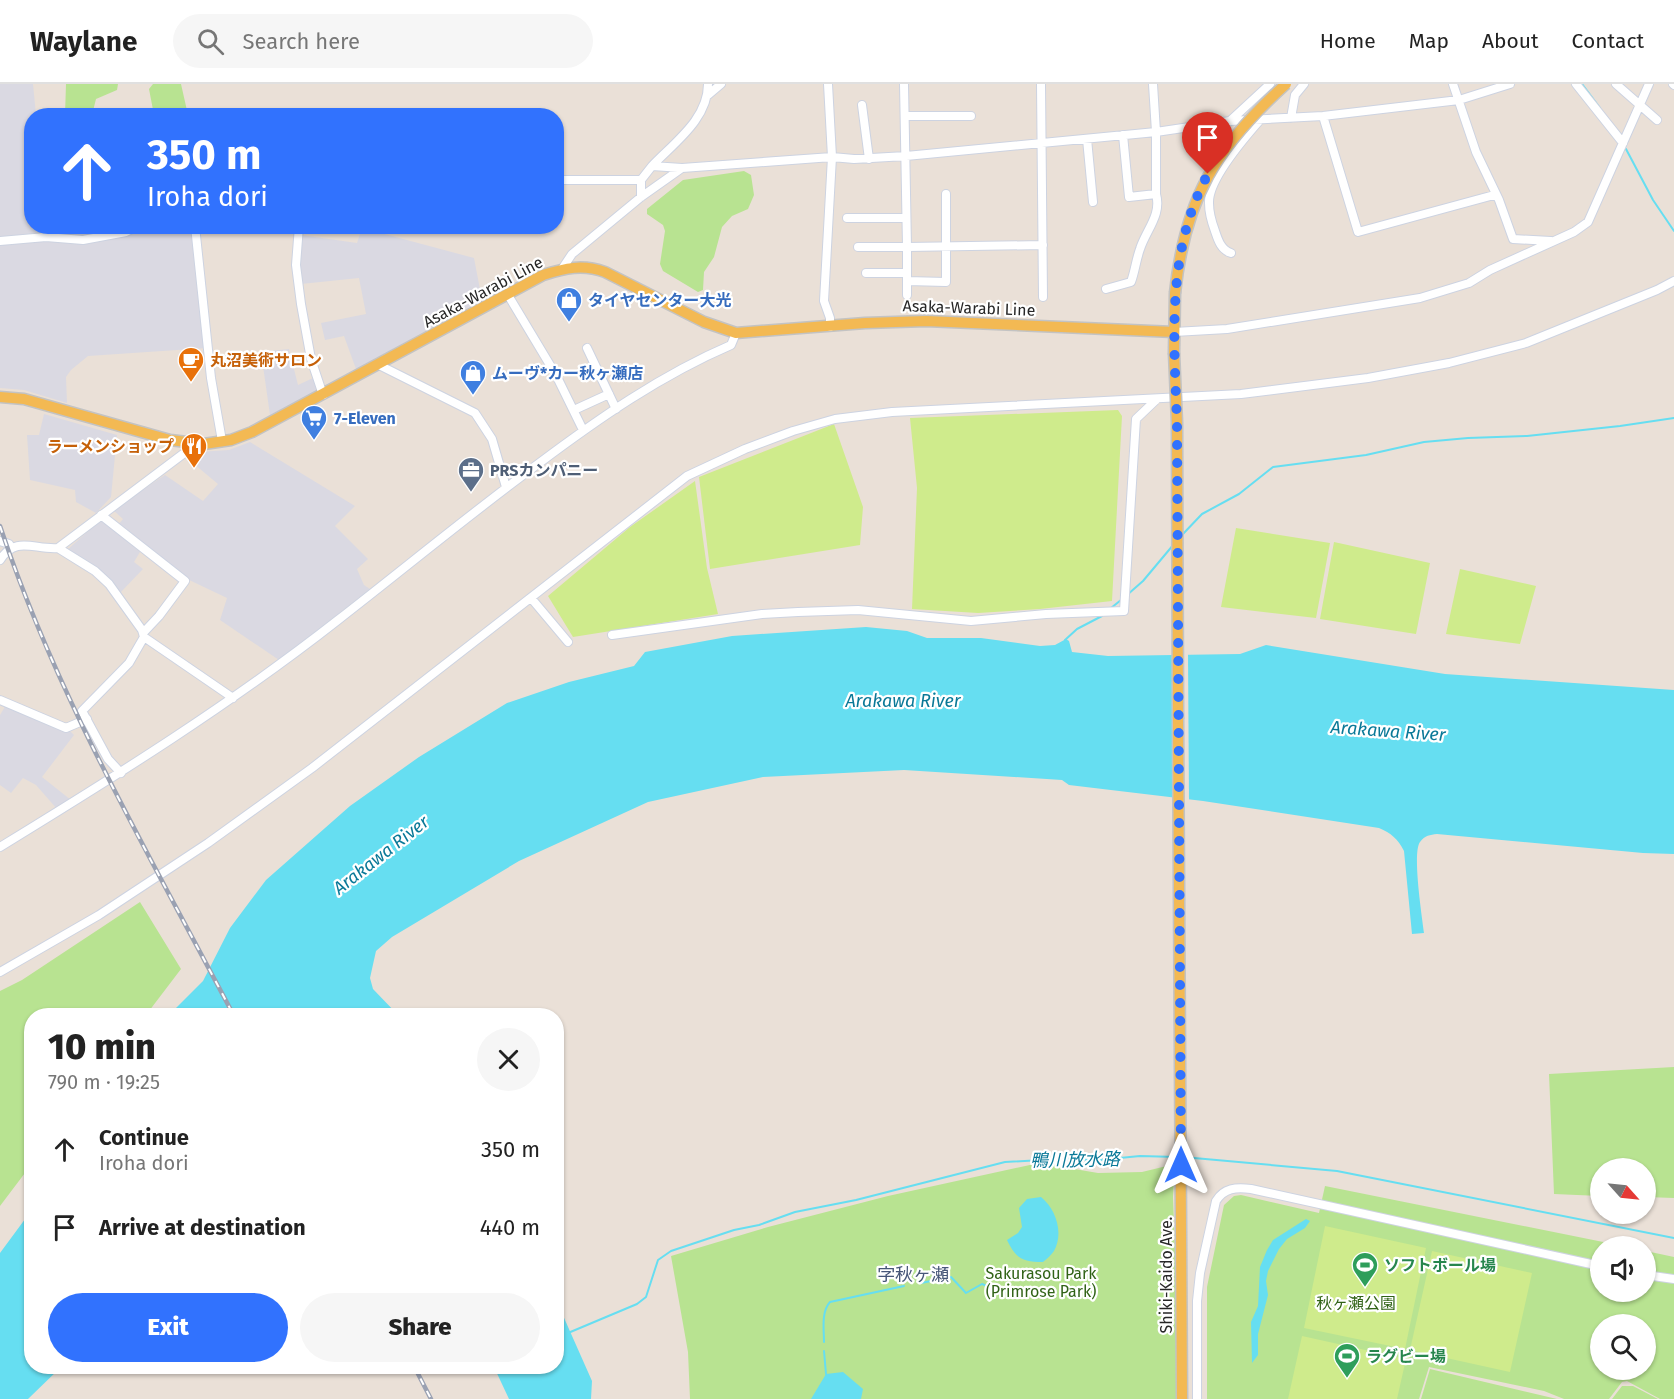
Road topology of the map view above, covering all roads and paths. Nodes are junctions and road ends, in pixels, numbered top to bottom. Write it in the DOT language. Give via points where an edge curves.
graph roads {
  1 [pos="708,84"];
  2 [pos="721,84"];
  3 [pos="828,84"];
  4 [pos="904,84"];
  5 [pos="1041,84"];
  6 [pos="1153,84"];
  7 [pos="1270,84"];
  8 [pos="1286,84"];
  9 [pos="1304,84"];
  10 [pos="1453,84"];
  11 [pos="1510,84"];
  12 [pos="1576,84"];
  13 [pos="1616,84"];
  14 [pos="1648,84"];
  15 [pos="708,95"];
  16 [pos="1459,100"];
  17 [pos="862,105"];
  18 [pos="1639,105"];
  19 [pos="905,116"];
  20 [pos="970,116"];
  21 [pos="1323,116"];
  22 [pos="1291,118"];
  23 [pos="1260,120"];
  24 [pos="1657,120"];
  25 [pos="1230,121"];
  26 [pos="1156,132"];
  27 [pos="1123,135"];
  28 [pos="1087,139"];
  29 [pos="1623,143"];
  30 [pos="1042,144"];
  31 [pos="906,156"];
  32 [pos="832,157"];
  33 [pos="869,159"];
  34 [pos="652,166"];
  35 [pos="682,168"];
  36 [pos="564,180"];
  37 [pos="641,180"];
  38 [pos="946,194"];
  39 [pos="1156,194"];
  40 [pos="1494,195"];
  41 [pos="641,197"];
  42 [pos="1093,202"];
  43 [pos="847,218"];
  44 [pos="906,218"];
  45 [pos="115,234"];
  46 [pos="196,234"];
  47 [pos="298,234"];
  48 [pos="0,241"];
  49 [pos="1554,241"];
  50 [pos="1043,246"];
  51 [pos="858,247"];
  52 [pos="907,247"];
  53 [pos="946,247"];
  54 [pos="1231,253"];
  55 [pos="562,268"];
  56 [pos="866,273"];
  57 [pos="907,277"];
  58 [pos="1674,281"];
  59 [pos="1106,289"];
  60 [pos="507,295"];
  61 [pos="907,295"];
  62 [pos="1043,297"];
  63 [pos="830,327"];
  64 [pos="1174,332"];
  65 [pos="736,333"];
  66 [pos="587,348"];
  67 [pos="379,364"];
  68 [pos="609,394"];
  69 [pos="323,395"];
  70 [pos="0,396"];
  71 [pos="1156,399"];
  72 [pos="616,409"];
  73 [pos="574,410"];
  74 [pos="583,430"];
  75 [pos="222,441"];
  76 [pos="192,444"];
  77 [pos="506,487"];
  78 [pos="101,515"];
  79 [pos="0,541"];
  80 [pos="11,547"];
  81 [pos="58,548"];
  82 [pos="0,560"];
  83 [pos="531,598"];
  84 [pos="144,635"];
  85 [pos="612,635"];
  86 [pos="568,642"];
  87 [pos="233,698"];
  88 [pos="0,700"];
  89 [pos="87,719"];
  90 [pos="121,773"];
  91 [pos="0,848"];
  92 [pos="0,972"];
  93 [pos="1590,1264"];
  94 [pos="1656,1276"];
  95 [pos="1674,1279"];
  96 [pos="1182,1399"];
  97 [pos="1197,1399"];
  1 -- 15 [label="street"];
  2 -- 15 [label="street"];
  3 -- 32 [label="street"];
  4 -- 19 [label="street"];
  5 -- 30 [label="street"];
  6 -- 26 [label="street"];
  7 -- 25 [label="street"];
  8 -- 64 [label="main road, Shiki-Kaido Ave., bridge" via="1241,128 1205,179 1188,223 1178,266"];
  9 -- 22 [label="street" via="1294,96"];
  10 -- 16 [label="street"];
  11 -- 16 [label="street"];
  12 -- 29 [label="street"];
  13 -- 18 [label="street"];
  14 -- 18 [label="street"];
  15 -- 34 [label="street" via="699,118"];
  16 -- 21 [label="street"];
  16 -- 40 [label="street"];
  17 -- 33 [label="street"];
  18 -- 24 [label="street"];
  18 -- 29 [label="street"];
  19 -- 20 [label="street"];
  19 -- 31 [label="street"];
  21 -- 22 [label="street"];
  21 -- 40 [label="street" via="1358,232"];
  22 -- 23 [label="street"];
  23 -- 25 [label="street"];
  23 -- 54 [label="street" via="1221,172 1208,202 1220,244"];
  25 -- 26 [label="street"];
  26 -- 27 [label="street"];
  26 -- 39 [label="street"];
  27 -- 28 [label="street"];
  27 -- 39 [label="street" via="1129,197"];
  28 -- 30 [label="street"];
  28 -- 42 [label="street"];
  29 -- 49 [label="street" via="1588,222"];
  30 -- 31 [label="street"];
  30 -- 50 [label="street"];
  31 -- 33 [label="street"];
  31 -- 44 [label="street"];
  32 -- 33 [label="street"];
  32 -- 35 [label="street"];
  32 -- 63 [label="street" via="824,301"];
  34 -- 35 [label="street"];
  34 -- 37 [label="street"];
  35 -- 41 [label="street"];
  36 -- 37 [label="street"];
  37 -- 41 [label="street"];
  38 -- 53 [label="street"];
  39 -- 59 [label="street" via="1157,213 1139,250 1131,282"];
  40 -- 49 [label="street" via="1513,239"];
  41 -- 55 [label="street" via="572,254"];
  43 -- 44 [label="street"];
  44 -- 52 [label="street"];
  45 -- 48 [label="street" via="83,240 46,237"];
  46 -- 75 [label="street"];
  47 -- 69 [label="street" via="296,265 301,304 310,359"];
  49 -- 64 [label="street" via="1469,283 1420,298 1227,329"];
  50 -- 53 [label="street"];
  50 -- 62 [label="street"];
  51 -- 52 [label="street"];
  52 -- 53 [label="street"];
  52 -- 57 [label="street"];
  53 -- 57 [label="street" via="946,282"];
  55 -- 60 [label="main road, Asaka-Warabi Line"];
  55 -- 65 [label="main road, Asaka-Warabi Line" via="584,267 605,272 704,322"];
  56 -- 57 [label="street"];
  57 -- 61 [label="street"];
  58 -- 71 [label="street" via="1526,343 1449,363 1328,384"];
  60 -- 67 [label="main road, Asaka-Warabi Line"];
  60 -- 73 [label="street"];
  63 -- 64 [label="main road, Asaka-Warabi Line" via="948,321"];
  63 -- 65 [label="main road, Asaka-Warabi Line"];
  64 -- 96 [label="main road, Shiki-Kaido Ave., bridge"];
  65 -- 72 [label="street" via="731,345"];
  66 -- 68 [label="street"];
  67 -- 69 [label="main road, Asaka-Warabi Line"];
  67 -- 77 [label="street" via="475,413 492,439"];
  68 -- 72 [label="street"];
  68 -- 73 [label="street"];
  69 -- 75 [label="main road, Asaka-Warabi Line" via="252,432"];
  70 -- 76 [label="main road, Asaka-Warabi Line"];
  71 -- 83 [label="street" via="892,412 835,419 793,431 687,476"];
  71 -- 85 [label="street" via="1136,419 1124,611 971,621 858,610 798,612"];
  72 -- 74 [label="street"];
  73 -- 74 [label="street"];
  74 -- 77 [label="street"];
  75 -- 76 [label="main road, Asaka-Warabi Line"];
  76 -- 78 [label="street"];
  77 -- 87 [label="street"];
  78 -- 81 [label="street"];
  78 -- 84 [label="street" via="185,580"];
  79 -- 80 [label="street"];
  80 -- 81 [label="street"];
  80 -- 82 [label="street"];
  81 -- 84 [label="street" via="109,584"];
  83 -- 86 [label="street"];
  83 -- 92 [label="street" via="312,768 208,843 99,915"];
  84 -- 87 [label="street"];
  84 -- 89 [label="street" via="129,663 82,711"];
  87 -- 90 [label="street"];
  88 -- 89 [label="street" via="66,728"];
  89 -- 90 [label="street" via="108,759"];
  90 -- 91 [label="street"];
  93 -- 97 [label="street" via="1283,1196 1231,1189 1216,1201 1200,1273"];
  94 -- 95 [label="street"];
}
